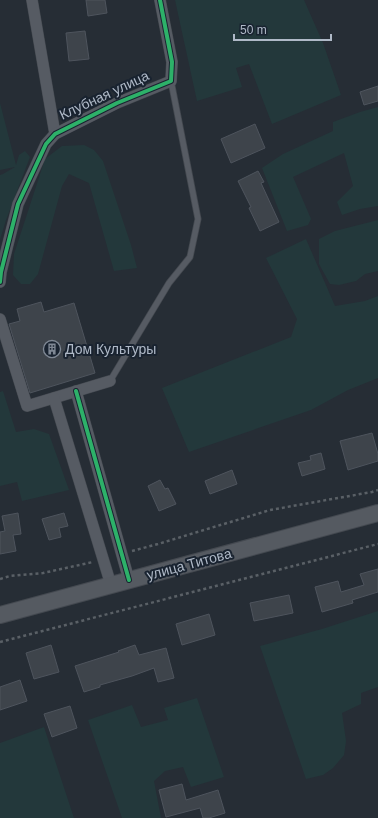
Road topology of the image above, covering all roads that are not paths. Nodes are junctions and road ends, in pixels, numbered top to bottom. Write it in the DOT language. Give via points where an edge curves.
graph roads {
  1 [pos="32,0"];
  2 [pos="160,0"];
  3 [pos="171,81"];
  4 [pos="55,134"];
  5 [pos="0,282"];
  6 [pos="0,319"];
  7 [pos="110,381"];
  8 [pos="76,391"];
  9 [pos="54,398"];
  10 [pos="378,513"];
  11 [pos="129,580"];
  12 [pos="111,585"];
  13 [pos="0,614"];
  1 -- 4 [label="street, Клубная улица"];
  2 -- 3 [label="street, Клубная улица" via="172,62"];
  3 -- 4 [label="street, Клубная улица" via="116,103"];
  3 -- 7 [label="lane" via="198,219 190,257 170,283"];
  4 -- 5 [label="street" via="46,144 18,204"];
  6 -- 9 [label="street" via="27,406"];
  7 -- 8 [label="street"];
  8 -- 9 [label="street"];
  8 -- 11 [label="street"];
  9 -- 12 [label="street"];
  10 -- 11 [label="main road, улица Титова"];
  11 -- 12 [label="main road, улица Титова"];
  12 -- 13 [label="main road, улица Титова"];
}
